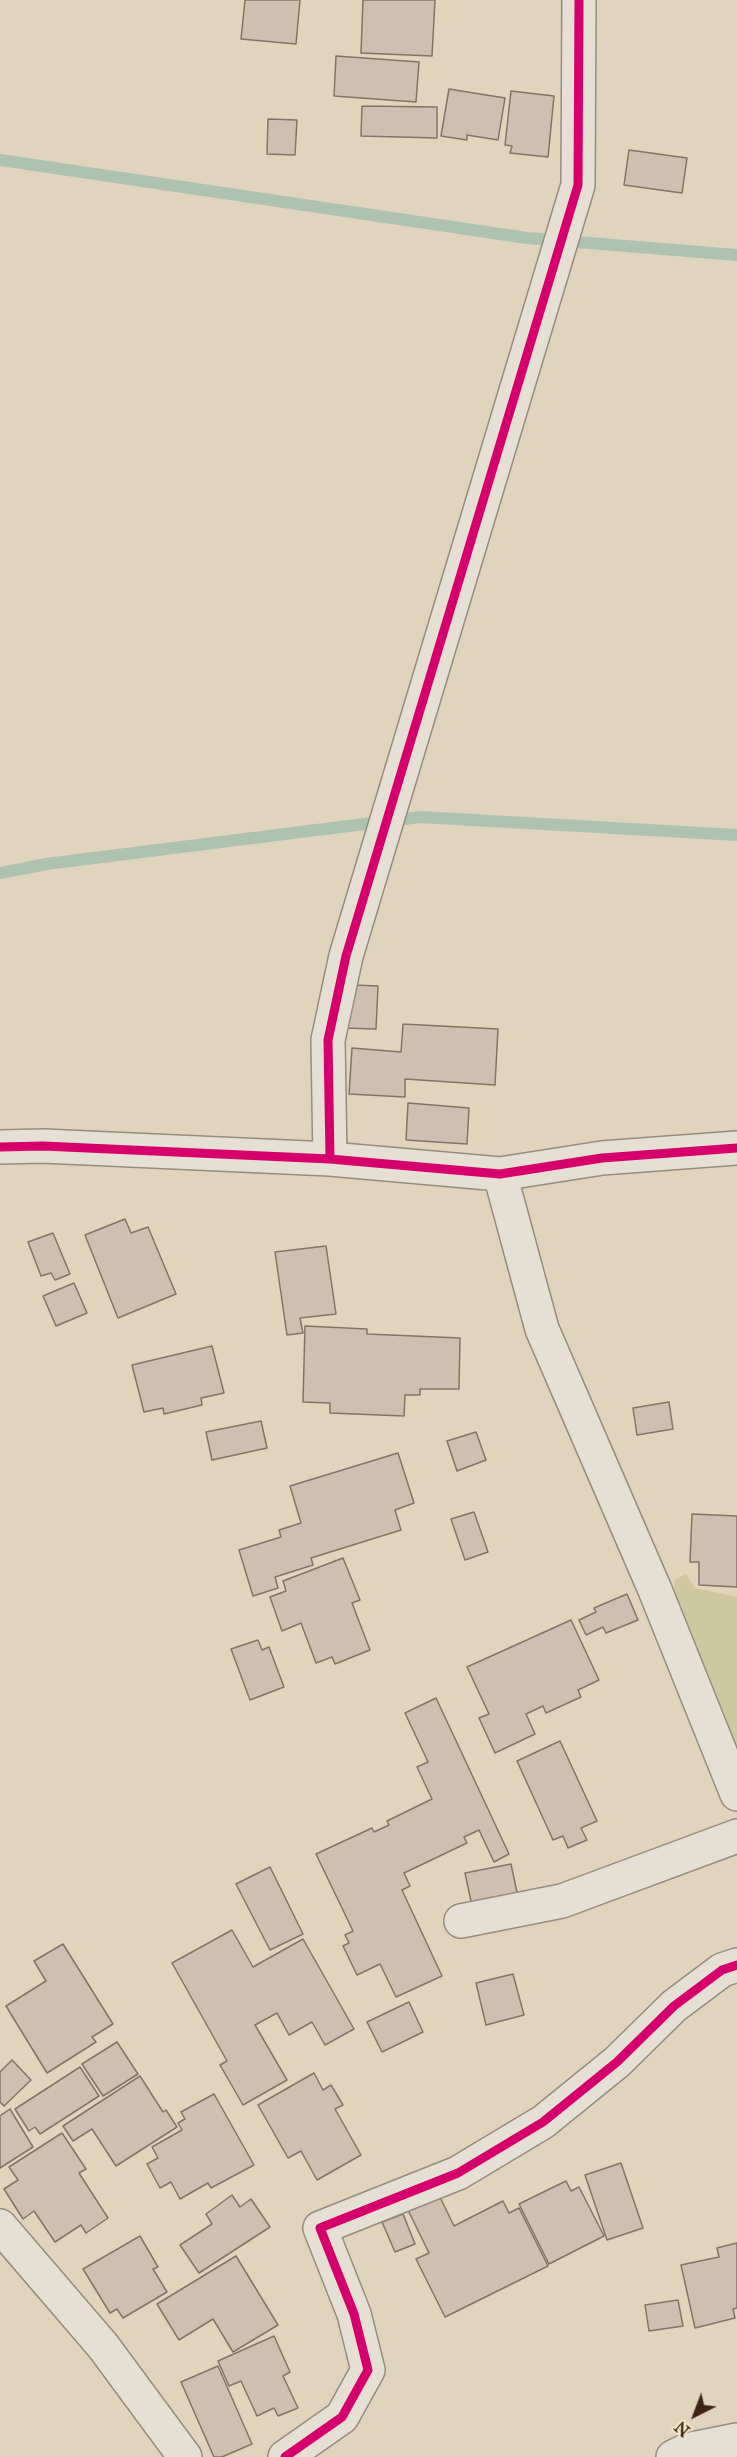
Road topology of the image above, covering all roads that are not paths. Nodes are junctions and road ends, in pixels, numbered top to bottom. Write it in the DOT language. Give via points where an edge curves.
graph roads {
  1 [pos="579,0"];
  2 [pos="0,1147"];
  3 [pos="737,1148"];
  4 [pos="330,1160"];
  5 [pos="500,1174"];
  6 [pos="737,1794"];
  7 [pos="737,1836"];
  8 [pos="461,1921"];
  9 [pos="737,1965"];
  10 [pos="0,2226"];
  11 [pos="737,2440"];
  12 [pos="185,2457"];
  13 [pos="285,2457"];
  14 [pos="673,2457"];
  1 -- 4 [label="street" via="578,185 346,956 328,1040"];
  2 -- 4 [label="street"];
  3 -- 5 [label="street" via="602,1158"];
  4 -- 5 [label="street"];
  5 -- 6 [label="street" via="542,1329 655,1590"];
  7 -- 8 [label="street" via="562,1902"];
  9 -- 13 [label="street" via="722,1970 674,2006 617,2062 543,2122 458,2173 320,2228 354,2314 368,2370 342,2417"];
  10 -- 12 [label="street" via="103,2346"];
  11 -- 14 [label="street" via="687,2450"];
}
